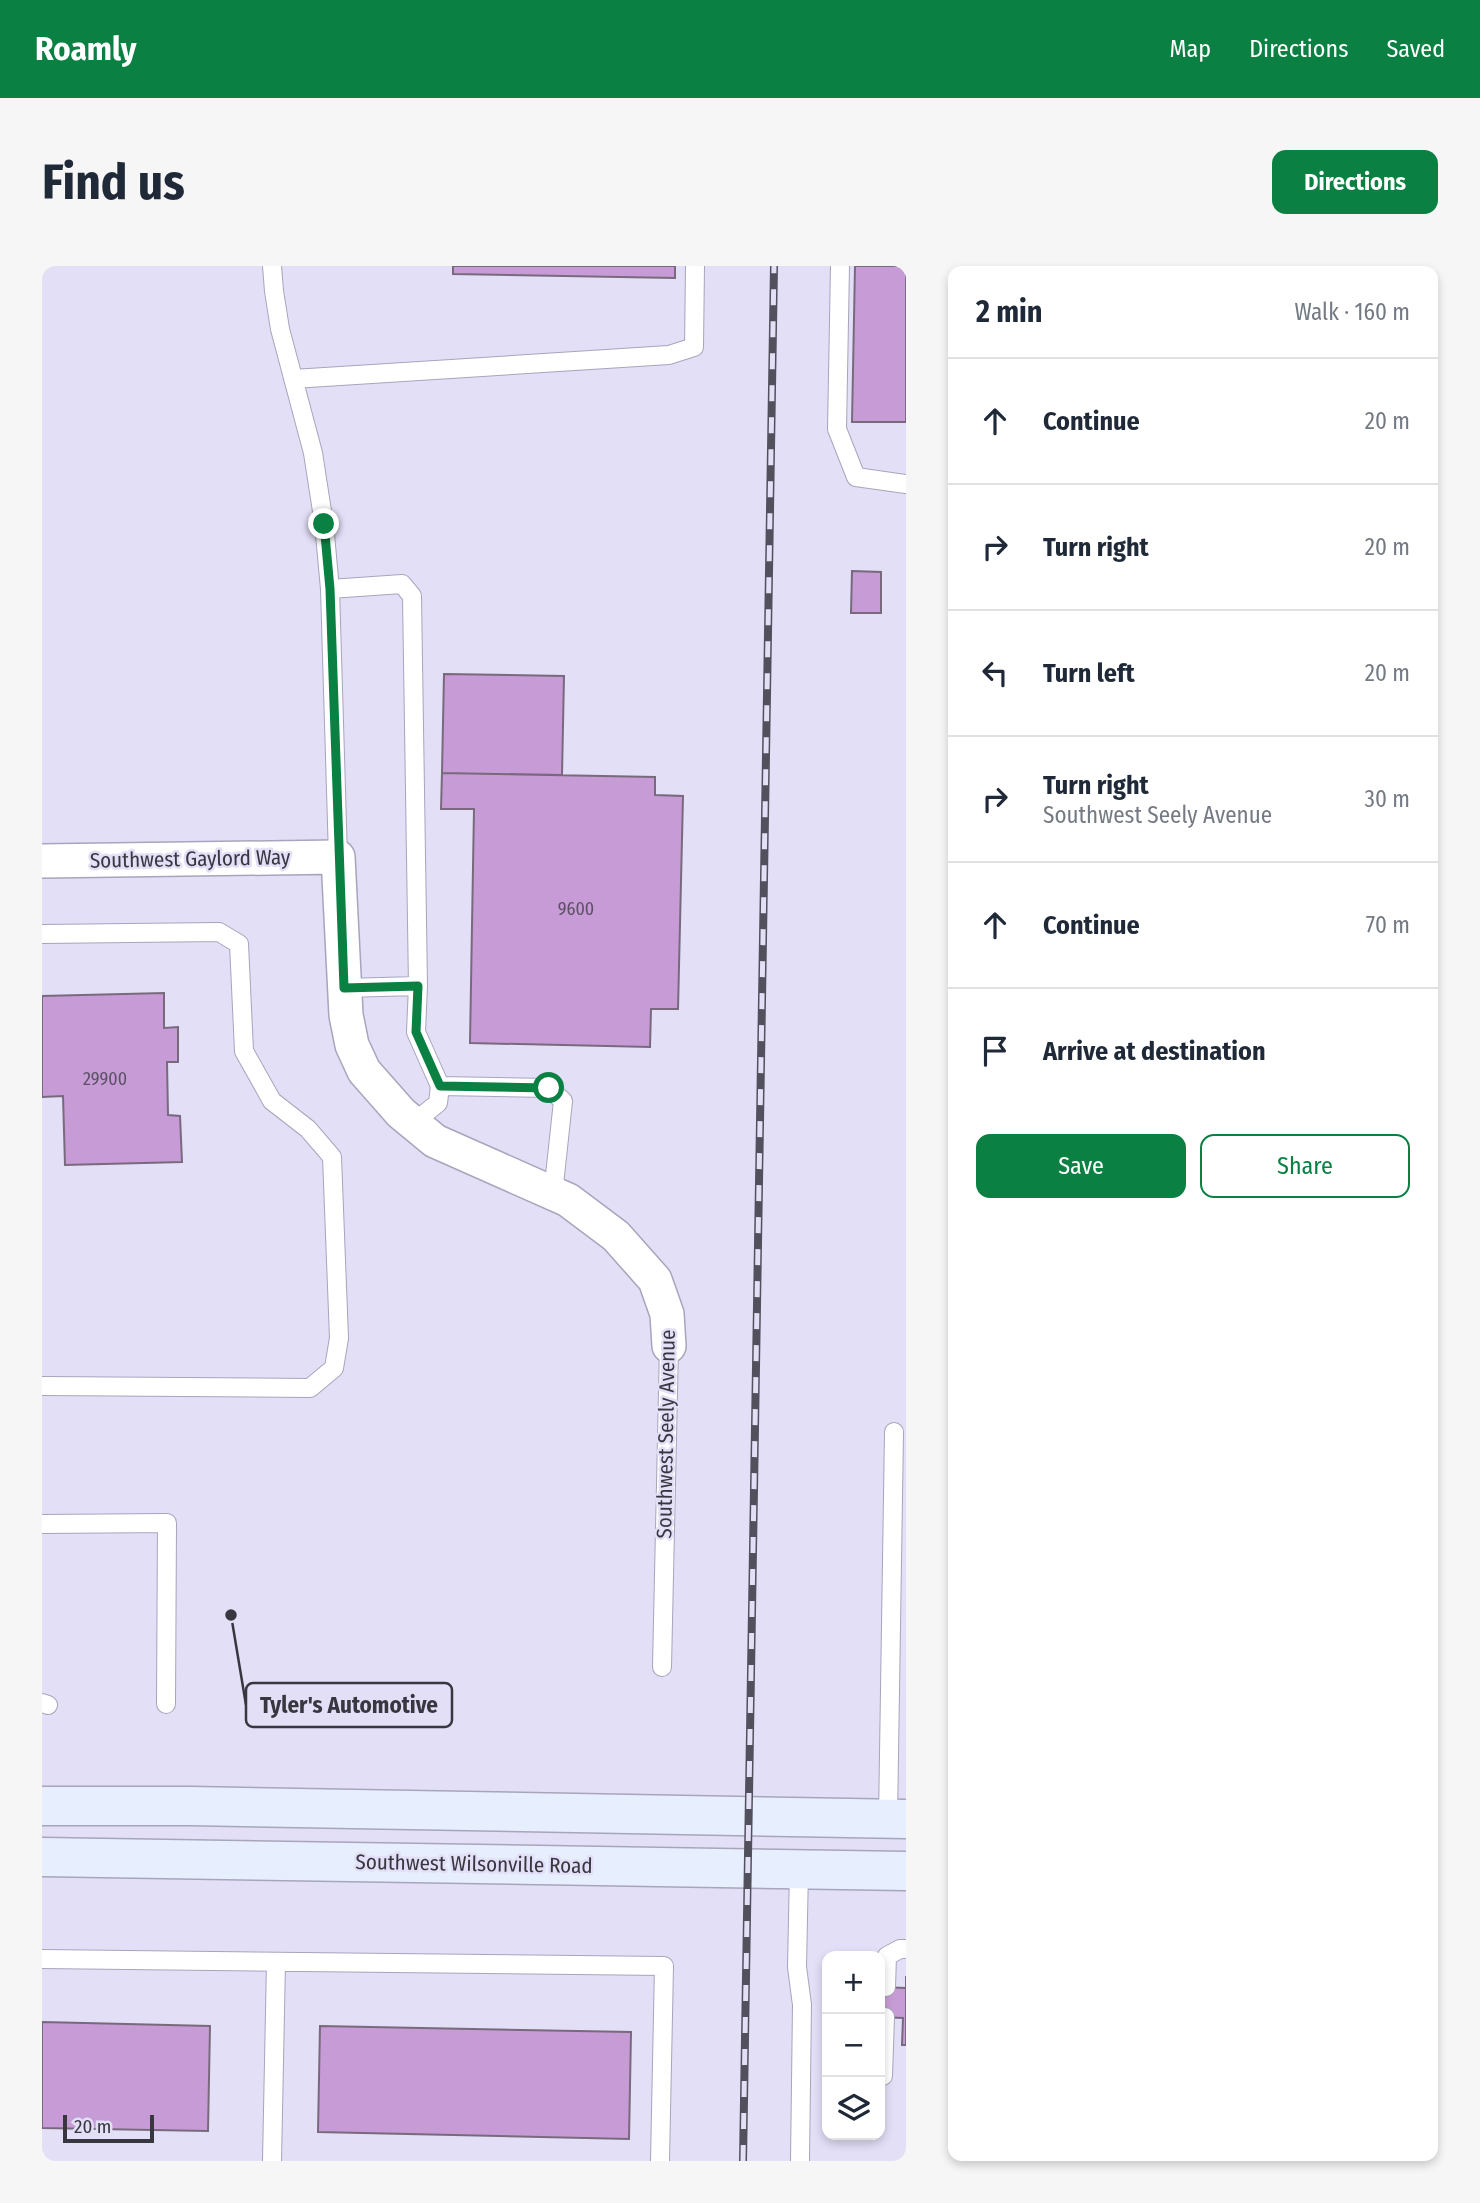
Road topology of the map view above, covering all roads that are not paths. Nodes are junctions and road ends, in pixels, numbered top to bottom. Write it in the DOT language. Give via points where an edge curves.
graph roads {
  1 [pos="272,266"];
  2 [pos="695,266"];
  3 [pos="840,266"];
  4 [pos="293,379"];
  5 [pos="906,484"];
  6 [pos="330,589"];
  7 [pos="338,857"];
  8 [pos="42,861"];
  9 [pos="42,934"];
  10 [pos="418,986"];
  11 [pos="344,988"];
  12 [pos="440,1086"];
  13 [pos="413,1123"];
  14 [pos="553,1194"];
  15 [pos="669,1346"];
  16 [pos="42,1386"];
  17 [pos="894,1432"];
  18 [pos="42,1524"];
  19 [pos="662,1667"];
  20 [pos="166,1704"];
  21 [pos="42,1806"];
  22 [pos="897,1819"];
  23 [pos="42,1857"];
  24 [pos="799,1870"];
  25 [pos="906,1871"];
  26 [pos="906,1950"];
  27 [pos="42,1959"];
  28 [pos="276,1962"];
  29 [pos="886,1987"];
  30 [pos="272,2161"];
  31 [pos="660,2161"];
  32 [pos="800,2161"];
  1 -- 4 [label="lane" via="280,329"];
  2 -- 4 [label="lane" via="694,347 669,355"];
  3 -- 5 [label="lane" via="837,429 856,477"];
  4 -- 6 [label="lane" via="313,453"];
  6 -- 7 [label="lane"];
  6 -- 10 [label="lane" via="402,584 412,596"];
  7 -- 8 [label="street, Southwest Gaylord Way"];
  7 -- 11 [label="street, Southwest Seely Avenue"];
  9 -- 16 [label="lane" via="219,932 239,944 244,1051 272,1101 308,1129 332,1157 338,1338 334,1368 310,1388"];
  10 -- 11 [label="lane"];
  10 -- 12 [label="lane" via="416,1032"];
  11 -- 13 [label="street, Southwest Seely Avenue" via="352,1045 364,1071"];
  12 -- 13 [label="lane" via="438,1103"];
  12 -- 14 [label="lane" via="549,1088 563,1101"];
  13 -- 14 [label="street, Southwest Seely Avenue" via="435,1141"];
  14 -- 15 [label="street, Southwest Seely Avenue" via="616,1236 655,1280 667,1314"];
  15 -- 19 [label="lane, Southwest Seely Avenue"];
  17 -- 22 [label="lane"];
  18 -- 20 [label="lane" via="167,1523"];
  21 -- 22 [label="main road"];
  23 -- 24 [label="main road, Southwest Wilsonville Road"];
  24 -- 25 [label="main road, Southwest Wilsonville Road"];
  24 -- 32 [label="lane"];
  26 -- 29 [label="lane" via="887,1956"];
  27 -- 28 [label="lane"];
  28 -- 30 [label="lane"];
  28 -- 31 [label="lane" via="664,1966"];
}
